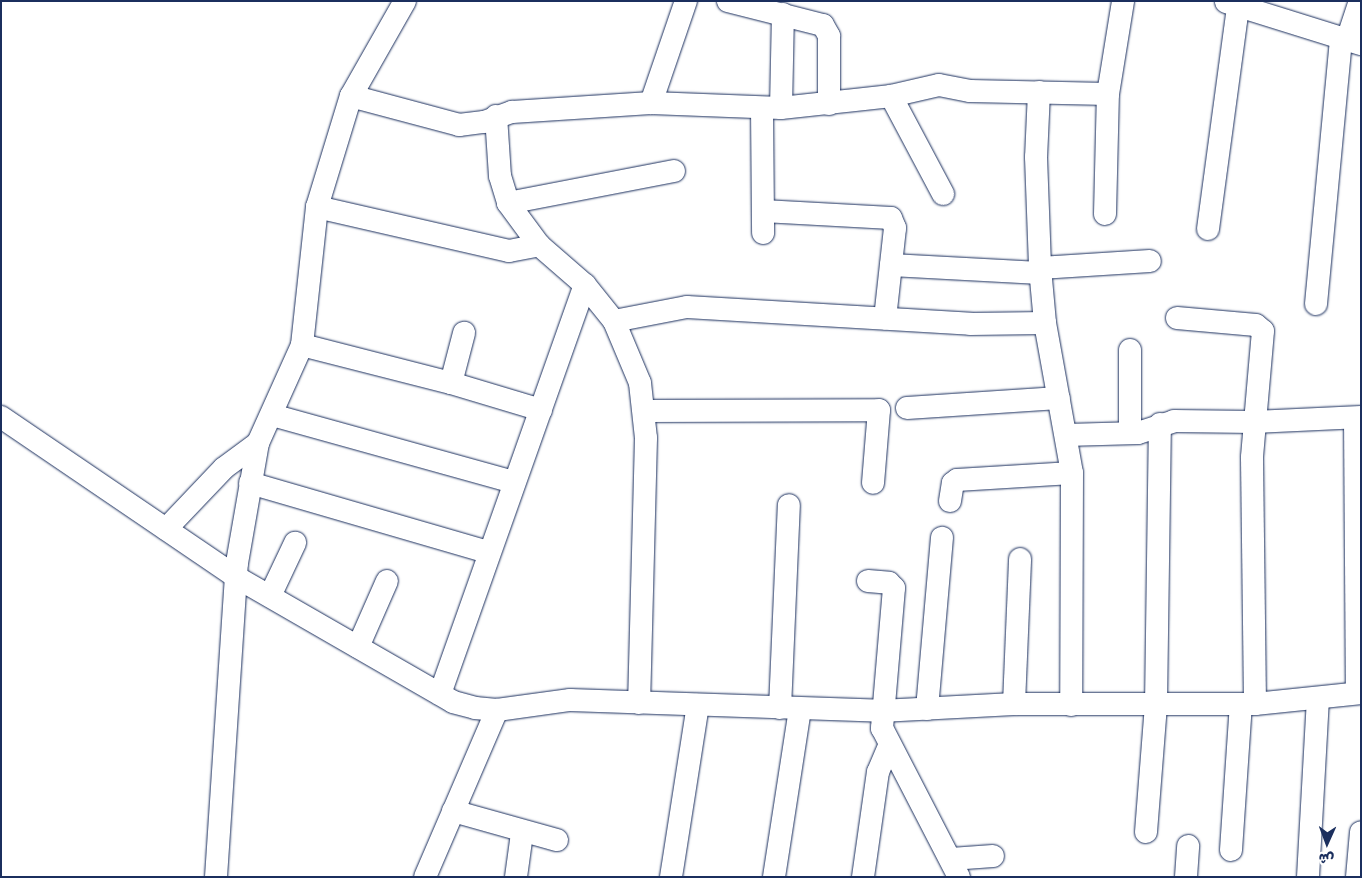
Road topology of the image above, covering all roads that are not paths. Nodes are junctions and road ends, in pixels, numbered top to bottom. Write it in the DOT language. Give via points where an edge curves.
graph roads {
  1 [pos="405,1"];
  2 [pos="686,1"];
  3 [pos="1123,1"];
  4 [pos="1360,1"];
  5 [pos="738,2"];
  6 [pos="1232,4"];
  7 [pos="783,14"];
  8 [pos="1350,40"];
  9 [pos="1039,92"];
  10 [pos="1108,94"];
  11 [pos="351,96"];
  12 [pos="891,96"];
  13 [pos="651,103"];
  14 [pos="829,104"];
  15 [pos="771,108"];
  16 [pos="496,116"];
  17 [pos="674,171"];
  18 [pos="943,194"];
  19 [pos="508,203"];
  20 [pos="317,207"];
  21 [pos="763,210"];
  22 [pos="1105,214"];
  23 [pos="1208,230"];
  24 [pos="763,233"];
  25 [pos="539,245"];
  26 [pos="1150,261"];
  27 [pos="891,265"];
  28 [pos="1040,271"];
  29 [pos="585,285"];
  30 [pos="1316,304"];
  31 [pos="885,318"];
  32 [pos="1177,318"];
  33 [pos="614,322"];
  34 [pos="1045,323"];
  35 [pos="464,333"];
  36 [pos="302,345"];
  37 [pos="1130,350"];
  38 [pos="451,383"];
  39 [pos="1059,398"];
  40 [pos="907,408"];
  41 [pos="541,410"];
  42 [pos="645,411"];
  43 [pos="272,415"];
  44 [pos="1,416"];
  45 [pos="1358,418"];
  46 [pos="1254,422"];
  47 [pos="1160,424"];
  48 [pos="1130,433"];
  49 [pos="1066,435"];
  50 [pos="258,443"];
  51 [pos="1072,473"];
  52 [pos="514,482"];
  53 [pos="250,483"];
  54 [pos="872,483"];
  55 [pos="950,501"];
  56 [pos="789,505"];
  57 [pos="166,529"];
  58 [pos="942,538"];
  59 [pos="295,543"];
  60 [pos="487,552"];
  61 [pos="1020,559"];
  62 [pos="236,577"];
  63 [pos="387,581"];
  64 [pos="868,581"];
  65 [pos="270,596"];
  66 [pos="358,648"];
  67 [pos="1359,693"];
  68 [pos="440,694"];
  69 [pos="1318,699"];
  70 [pos="639,702"];
  71 [pos="1014,704"];
  72 [pos="1248,704"];
  73 [pos="698,705"];
  74 [pos="1071,705"];
  75 [pos="1156,705"];
  76 [pos="790,708"];
  77 [pos="926,709"];
  78 [pos="497,710"];
  79 [pos="881,711"];
  80 [pos="889,746"];
  81 [pos="453,811"];
  82 [pos="1146,832"];
  83 [pos="1361,832"];
  84 [pos="522,833"];
  85 [pos="557,840"];
  86 [pos="1188,846"];
  87 [pos="1231,850"];
  88 [pos="993,856"];
  89 [pos="955,868"];
  90 [pos="216,877"];
  91 [pos="424,877"];
  92 [pos="516,877"];
  93 [pos="671,877"];
  94 [pos="774,877"];
  95 [pos="862,877"];
  96 [pos="1186,877"];
  97 [pos="1308,877"];
  98 [pos="1357,877"];
  1 -- 11 [label="street"];
  2 -- 13 [label="street"];
  3 -- 10 [label="street"];
  4 -- 8 [label="street"];
  5 -- 7 [label="street"];
  6 -- 8 [label="street"];
  6 -- 23 [label="street"];
  7 -- 14 [label="street" via="817,22 827,30"];
  7 -- 15 [label="street"];
  8 -- 30 [label="street"];
  9 -- 10 [label="street"];
  9 -- 12 [label="street" via="970,91 939,86"];
  9 -- 28 [label="street" via="1036,158"];
  10 -- 22 [label="street"];
  11 -- 16 [label="street" via="459,125"];
  11 -- 20 [label="street"];
  12 -- 14 [label="street"];
  12 -- 18 [label="street"];
  13 -- 15 [label="street"];
  13 -- 16 [label="street"];
  14 -- 15 [label="street"];
  15 -- 21 [label="street"];
  16 -- 19 [label="street" via="500,176"];
  17 -- 19 [label="street"];
  19 -- 25 [label="street"];
  20 -- 25 [label="street" via="509,251"];
  20 -- 36 [label="street"];
  21 -- 24 [label="street"];
  21 -- 27 [label="street" via="891,218 895,228"];
  25 -- 29 [label="street"];
  26 -- 28 [label="street"];
  27 -- 28 [label="street"];
  27 -- 31 [label="street"];
  28 -- 34 [label="street"];
  29 -- 33 [label="street"];
  29 -- 41 [label="street"];
  31 -- 33 [label="street" via="687,307"];
  31 -- 34 [label="street" via="970,324"];
  32 -- 46 [label="street" via="1262,328"];
  33 -- 42 [label="street" via="630,355"];
  34 -- 39 [label="street"];
  35 -- 38 [label="street"];
  36 -- 38 [label="street"];
  36 -- 43 [label="street"];
  37 -- 48 [label="street"];
  38 -- 41 [label="street"];
  39 -- 40 [label="street"];
  39 -- 49 [label="street"];
  41 -- 52 [label="street"];
  42 -- 54 [label="street" via="879,410"];
  42 -- 70 [label="street"];
  43 -- 50 [label="street"];
  43 -- 52 [label="street"];
  44 -- 57 [label="street"];
  45 -- 46 [label="street"];
  45 -- 67 [label="street"];
  46 -- 47 [label="street" via="1174,421"];
  46 -- 72 [label="street"];
  47 -- 48 [label="street"];
  47 -- 75 [label="street"];
  48 -- 49 [label="street"];
  49 -- 51 [label="street"];
  50 -- 53 [label="street"];
  50 -- 57 [label="street" via="224,468"];
  51 -- 55 [label="street" via="957,480 953,483"];
  51 -- 74 [label="street"];
  52 -- 60 [label="street"];
  53 -- 60 [label="street"];
  53 -- 62 [label="street"];
  56 -- 76 [label="street"];
  57 -- 62 [label="street"];
  58 -- 77 [label="street"];
  59 -- 65 [label="street"];
  60 -- 68 [label="street"];
  61 -- 71 [label="street"];
  62 -- 65 [label="street"];
  62 -- 90 [label="street"];
  63 -- 66 [label="street"];
  64 -- 79 [label="street" via="888,583 894,588"];
  65 -- 66 [label="street"];
  66 -- 68 [label="street"];
  67 -- 69 [label="street"];
  68 -- 78 [label="street" via="474,708"];
  69 -- 72 [label="street"];
  69 -- 97 [label="street"];
  70 -- 73 [label="street"];
  70 -- 78 [label="street" via="563,700"];
  71 -- 74 [label="street"];
  71 -- 77 [label="street"];
  72 -- 75 [label="street"];
  72 -- 87 [label="street"];
  73 -- 76 [label="street"];
  73 -- 93 [label="street"];
  74 -- 75 [label="street"];
  75 -- 82 [label="street"];
  76 -- 79 [label="street"];
  76 -- 94 [label="street"];
  77 -- 79 [label="street"];
  78 -- 81 [label="street"];
  79 -- 80 [label="street"];
  80 -- 89 [label="street"];
  80 -- 95 [label="street" via="878,772"];
  81 -- 84 [label="street"];
  81 -- 91 [label="street"];
  83 -- 98 [label="street"];
  84 -- 85 [label="street"];
  84 -- 92 [label="street"];
  86 -- 96 [label="street"];
  88 -- 89 [label="street"];
}
